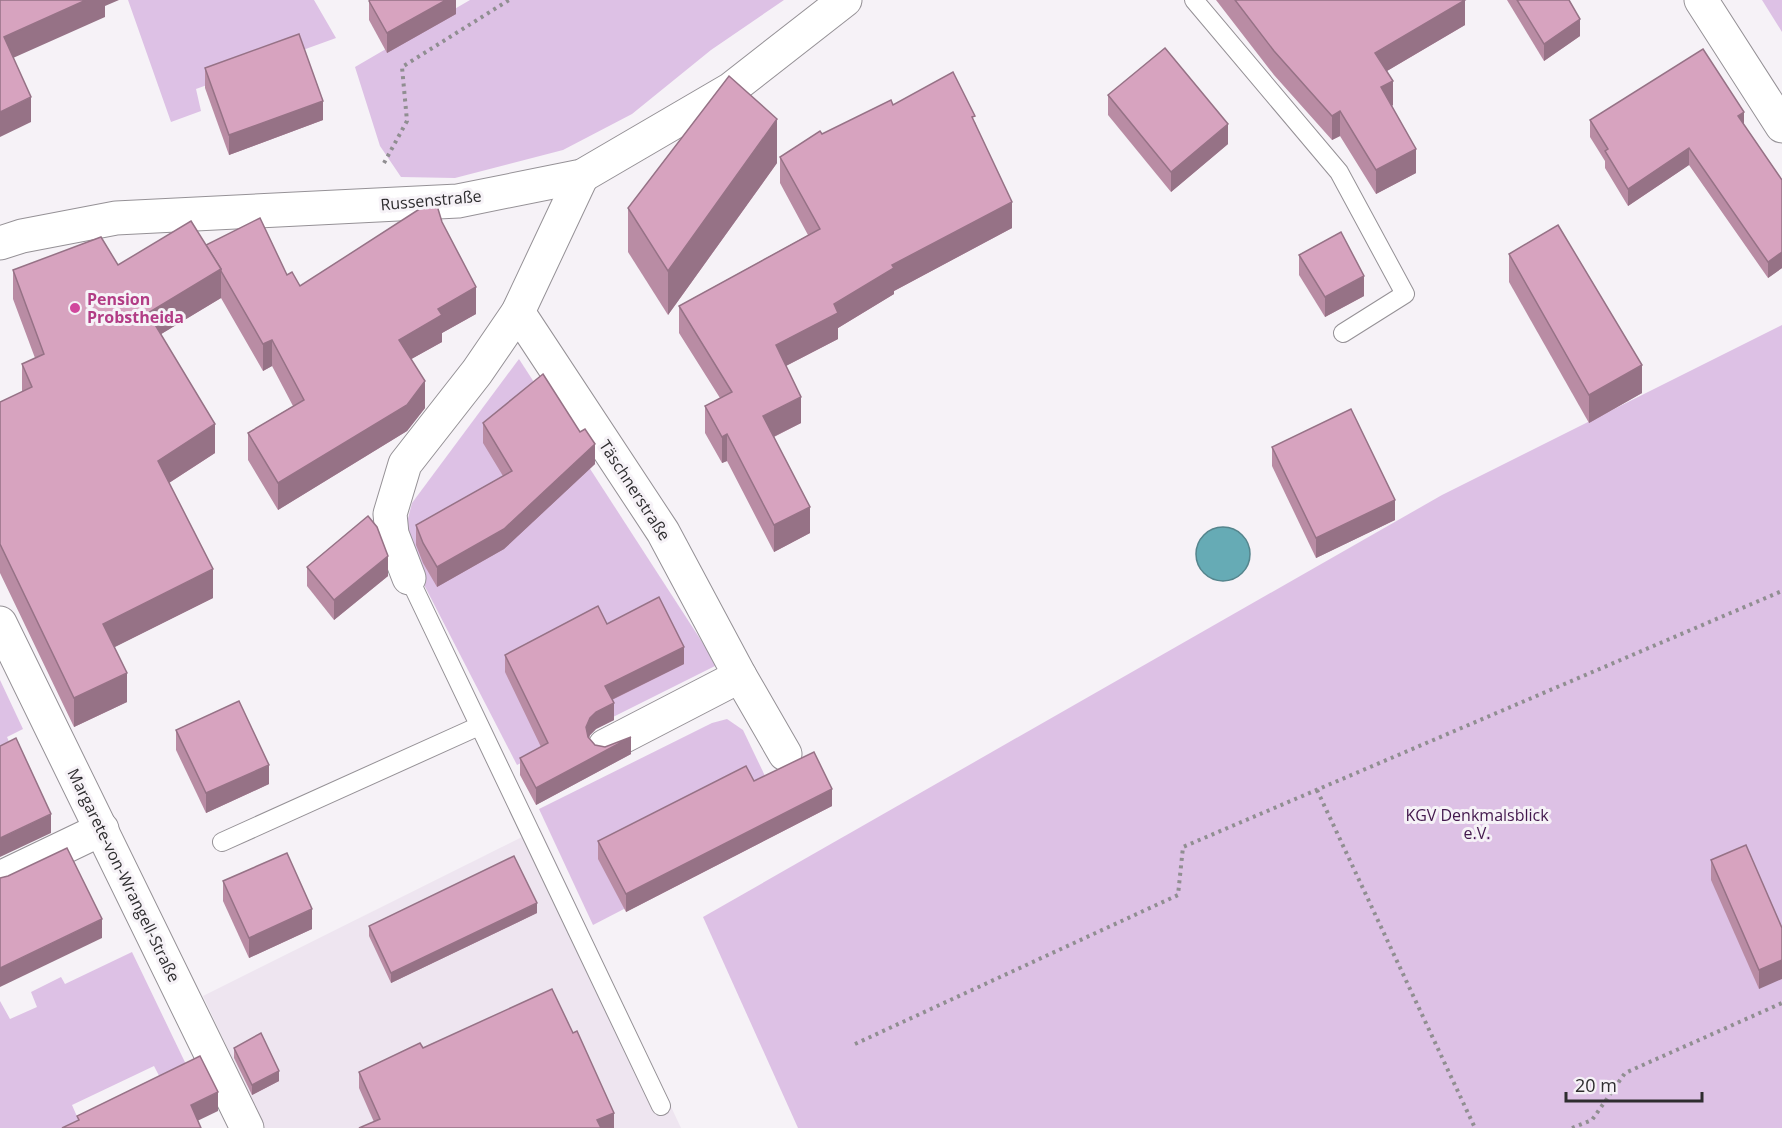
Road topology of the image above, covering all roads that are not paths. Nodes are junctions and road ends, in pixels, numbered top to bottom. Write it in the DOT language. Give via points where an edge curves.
graph roads {
  1 [pos="845,0"];
  2 [pos="1194,0"];
  3 [pos="1701,0"];
  4 [pos="1782,126"];
  5 [pos="582,176"];
  6 [pos="0,243"];
  7 [pos="518,312"];
  8 [pos="1343,333"];
  9 [pos="409,578"];
  10 [pos="0,622"];
  11 [pos="740,676"];
  12 [pos="479,726"];
  13 [pos="605,746"];
  14 [pos="786,753"];
  15 [pos="102,829"];
  16 [pos="222,842"];
  17 [pos="0,878"];
  18 [pos="661,1106"];
  19 [pos="247,1128"];
  1 -- 5 [label="street, Russenstraße" via="731,89"];
  2 -- 8 [label="lane" via="1339,172 1405,294"];
  3 -- 4 [label="street"];
  5 -- 6 [label="street, Russenstraße" via="458,201 116,218"];
  5 -- 7 [label="street"];
  7 -- 9 [label="street" via="405,464 390,514 392,534"];
  7 -- 11 [label="street, Täschnerstraße" via="663,532"];
  9 -- 12 [label="lane"];
  10 -- 15 [label="street, Margarete-von-Wrangell-Straße"];
  11 -- 13 [label="street"];
  11 -- 14 [label="street, Täschnerstraße"];
  12 -- 16 [label="lane"];
  12 -- 18 [label="lane"];
  15 -- 17 [label="street"];
  15 -- 19 [label="street, Margarete-von-Wrangell-Straße"];
}
